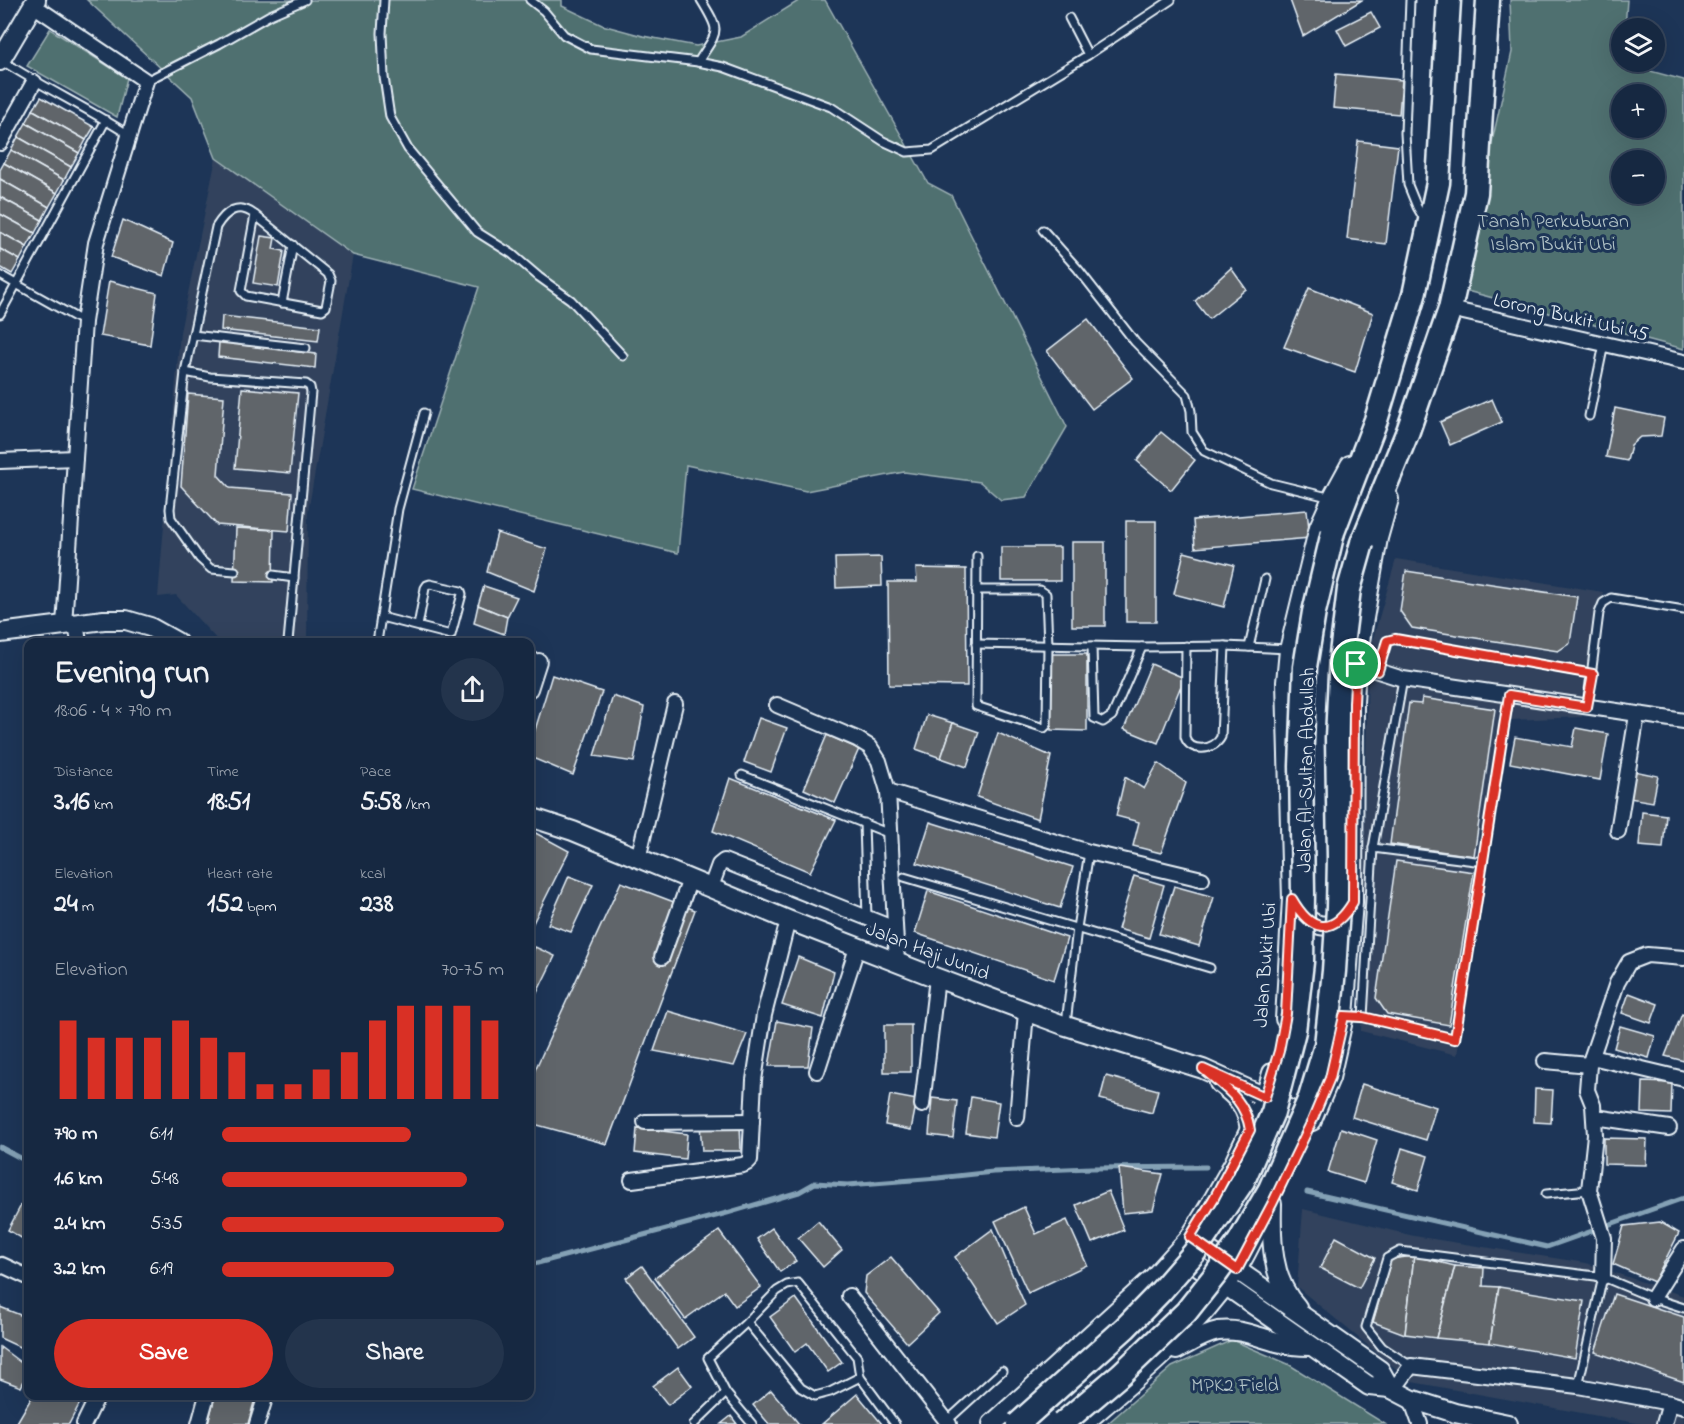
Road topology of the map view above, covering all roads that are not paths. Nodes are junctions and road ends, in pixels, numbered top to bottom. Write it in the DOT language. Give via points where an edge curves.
graph roads {
  1 [pos="305,0"];
  2 [pos="384,0"];
  3 [pos="531,0"];
  4 [pos="701,0"];
  5 [pos="1170,0"];
  6 [pos="1410,0"];
  7 [pos="1449,0"];
  8 [pos="1488,0"];
  9 [pos="34,3"];
  10 [pos="1069,18"];
  11 [pos="1089,55"];
  12 [pos="0,61"];
  13 [pos="698,62"];
  14 [pos="146,81"];
  15 [pos="34,82"];
  16 [pos="106,120"];
  17 [pos="129,135"];
  18 [pos="0,143"];
  19 [pos="255,215"];
  20 [pos="1429,227"];
  21 [pos="1043,230"];
  22 [pos="293,245"];
  23 [pos="0,274"];
  24 [pos="16,284"];
  25 [pos="282,303"];
  26 [pos="1450,309"];
  27 [pos="0,314"];
  28 [pos="84,322"];
  29 [pos="193,335"];
  30 [pos="1604,344"];
  31 [pos="306,348"];
  32 [pos="622,356"];
  33 [pos="1684,362"];
  34 [pos="185,372"];
  35 [pos="424,413"];
  36 [pos="1589,416"];
  37 [pos="1376,420"];
  38 [pos="1408,431"];
  39 [pos="75,458"];
  40 [pos="0,461"];
  41 [pos="1332,498"];
  42 [pos="977,556"];
  43 [pos="235,572"];
  44 [pos="273,575"];
  45 [pos="294,578"];
  46 [pos="1265,579"];
  47 [pos="976,590"];
  48 [pos="1684,610"];
  49 [pos="381,617"];
  50 [pos="70,624"];
  51 [pos="418,626"];
  52 [pos="0,633"];
  53 [pos="77,638"];
  54 [pos="170,638"];
  55 [pos="288,638"];
  56 [pos="378,638"];
  57 [pos="975,644"];
  58 [pos="1048,645"];
  59 [pos="1092,646"];
  60 [pos="1186,646"];
  61 [pos="1225,646"];
  62 [pos="1142,647"];
  63 [pos="1249,647"];
  64 [pos="1289,650"];
  65 [pos="539,661"];
  66 [pos="1356,664"];
  67 [pos="1378,671"];
  68 [pos="1593,674"];
  69 [pos="534,676"];
  70 [pos="1403,679"];
  71 [pos="1509,695"];
  72 [pos="675,704"];
  73 [pos="777,705"];
  74 [pos="1587,707"];
  75 [pos="1636,715"];
  76 [pos="1684,721"];
  77 [pos="742,775"];
  78 [pos="888,790"];
  79 [pos="534,818"];
  80 [pos="864,823"];
  81 [pos="1618,831"];
  82 [pos="891,834"];
  83 [pos="1373,848"];
  84 [pos="1089,852"];
  85 [pos="638,859"];
  86 [pos="1483,862"];
  87 [pos="904,877"];
  88 [pos="690,879"];
  89 [pos="1202,879"];
  90 [pos="711,887"];
  91 [pos="1292,899"];
  92 [pos="1353,902"];
  93 [pos="867,918"];
  94 [pos="788,920"];
  95 [pos="1077,928"];
  96 [pos="895,929"];
  97 [pos="857,948"];
  98 [pos="662,957"];
  99 [pos="1684,958"];
  100 [pos="897,963"];
  101 [pos="1210,968"];
  102 [pos="937,978"];
  103 [pos="1026,1012"];
  104 [pos="1344,1016"];
  105 [pos="1363,1017"];
  106 [pos="1066,1026"];
  107 [pos="1545,1061"];
  108 [pos="1590,1061"];
  109 [pos="1203,1069"];
  110 [pos="817,1071"];
  111 [pos="1684,1079"];
  112 [pos="1265,1097"];
  113 [pos="922,1105"];
  114 [pos="1595,1117"];
  115 [pos="1017,1118"];
  116 [pos="752,1121"];
  117 [pos="1312,1121"];
  118 [pos="645,1122"];
  119 [pos="1669,1128"];
  120 [pos="1250,1130"];
  121 [pos="632,1180"];
  122 [pos="1589,1190"];
  123 [pos="1546,1194"];
  124 [pos="1272,1204"];
  125 [pos="1190,1237"];
  126 [pos="1684,1250"];
  127 [pos="1178,1252"];
  128 [pos="0,1267"];
  129 [pos="1237,1270"];
  130 [pos="24,1275"];
  131 [pos="1603,1276"];
  132 [pos="1226,1285"];
  133 [pos="849,1296"];
  134 [pos="1653,1299"];
  135 [pos="1684,1308"];
  136 [pos="747,1322"];
  137 [pos="1311,1322"];
  138 [pos="1312,1346"];
  139 [pos="1160,1358"];
  140 [pos="1411,1366"];
  141 [pos="1002,1371"];
  142 [pos="860,1377"];
  143 [pos="1578,1386"];
  144 [pos="1392,1388"];
  145 [pos="726,1394"];
  146 [pos="1411,1399"];
  147 [pos="96,1400"];
  148 [pos="206,1400"];
  149 [pos="264,1400"];
  150 [pos="1670,1403"];
  151 [pos="1684,1407"];
  152 [pos="948,1422"];
  153 [pos="84,1424"];
  154 [pos="199,1424"];
  155 [pos="257,1424"];
  156 [pos="694,1424"];
  157 [pos="752,1424"];
  158 [pos="895,1424"];
  159 [pos="992,1424"];
  160 [pos="1018,1424"];
  161 [pos="1062,1424"];
  162 [pos="1083,1424"];
  163 [pos="1420,1424"];
  164 [pos="1508,1424"];
  165 [pos="1664,1424"];
  1 -- 14 [label="lane"];
  2 -- 32 [label="lane" via="385,87 390,117 408,149 477,232 571,300"];
  3 -- 13 [label="lane" via="564,34 591,49"];
  4 -- 13 [label="lane" via="713,19 716,34"];
  5 -- 11 [label="lane"];
  6 -- 20 [label="lane" via="1408,184"];
  7 -- 20 [label="main road, Jalan Al-Sultan Abdullah" via="1438,183"];
  8 -- 26 [label="main road, Jalan Al-Sultan Abdullah" via="1476,193"];
  9 -- 12 [label="street"];
  9 -- 14 [label="street"];
  10 -- 11 [label="lane"];
  11 -- 13 [label="lane" via="932,150 907,152 831,107 723,67"];
  12 -- 15 [label="lane"];
  14 -- 17 [label="street"];
  15 -- 16 [label="lane"];
  15 -- 18 [label="street"];
  16 -- 17 [label="lane"];
  16 -- 24 [label="lane"];
  17 -- 28 [label="street" via="96,243"];
  19 -- 22 [label="lane"];
  19 -- 25 [label="lane" via="241,291 246,296"];
  19 -- 29 [label="lane" via="238,208 216,227"];
  20 -- 37 [label="main road, Jalan Al-Sultan Abdullah" via="1414,295"];
  21 -- 41 [label="lane" via="1152,362 1187,395 1192,432 1204,451 1270,483"];
  22 -- 25 [label="lane"];
  22 -- 25 [label="lane" via="330,277 328,298 322,310"];
  23 -- 24 [label="lane"];
  24 -- 27 [label="lane"];
  24 -- 28 [label="lane"];
  26 -- 30 [label="street, Lorong Bukit Ubi 45"];
  26 -- 38 [label="main road, Jalan Al-Sultan Abdullah"];
  28 -- 39 [label="street"];
  29 -- 31 [label="lane"];
  29 -- 34 [label="lane"];
  30 -- 33 [label="street, Lorong Bukit Ubi 45"];
  30 -- 36 [label="lane"];
  34 -- 43 [label="lane" via="171,518 211,569"];
  34 -- 45 [label="lane" via="310,387"];
  35 -- 49 [label="lane" via="398,509"];
  37 -- 41 [label="street, Jalan Bukit Ubi"];
  37 -- 160 [label="main road, Jalan Al-Sultan Abdullah, bridge" via="1333,531 1305,667 1302,962 1293,1031 1273,1112 1243,1181 1194,1253 1125,1328"];
  38 -- 66 [label="street" via="1378,537"];
  38 -- 161 [label="main road, Jalan Al-Sultan Abdullah, bridge" via="1362,543 1350,589 1341,654 1337,738 1339,856 1334,971 1326,1045 1310,1098 1270,1189 1216,1274 1186,1312"];
  39 -- 40 [label="street"];
  39 -- 50 [label="street"];
  41 -- 64 [label="street, Jalan Bukit Ubi" via="1319,527"];
  42 -- 47 [label="lane"];
  44 -- 45 [label="lane"];
  45 -- 55 [label="lane"];
  46 -- 63 [label="lane"];
  47 -- 57 [label="lane"];
  47 -- 58 [label="lane" via="1040,590 1046,594"];
  48 -- 68 [label="lane" via="1611,598 1603,603"];
  49 -- 51 [label="lane"];
  49 -- 56 [label="lane"];
  50 -- 52 [label="street"];
  50 -- 53 [label="street"];
  50 -- 54 [label="street" via="126,620"];
  51 -- 51 [label="lane" via="452,634 461,591 427,585"];
  57 -- 58 [label="lane"];
  57 -- 58 [label="lane" via="976,706 1044,728"];
  58 -- 59 [label="lane"];
  59 -- 62 [label="lane"];
  59 -- 62 [label="lane" via="1094,718 1103,722 1112,717"];
  60 -- 61 [label="lane"];
  60 -- 61 [label="lane" via="1185,737 1193,748 1212,747 1221,736"];
  60 -- 62 [label="lane"];
  61 -- 63 [label="lane"];
  63 -- 64 [label="lane"];
  64 -- 91 [label="street, Jalan Bukit Ubi" via="1286,682"];
  65 -- 69 [label="street"];
  66 -- 67 [label="street"];
  66 -- 92 [label="street"];
  67 -- 68 [label="lane" via="1387,641 1395,639"];
  67 -- 70 [label="street"];
  68 -- 74 [label="lane"];
  70 -- 71 [label="street"];
  70 -- 83 [label="lane"];
  71 -- 74 [label="street"];
  71 -- 86 [label="lane"];
  72 -- 85 [label="street"];
  73 -- 78 [label="street" via="870,747"];
  74 -- 75 [label="street"];
  75 -- 76 [label="street"];
  75 -- 81 [label="street"];
  77 -- 80 [label="lane"];
  78 -- 82 [label="street"];
  78 -- 84 [label="street"];
  79 -- 85 [label="street, Jalan Haji Junid"];
  80 -- 82 [label="lane"];
  80 -- 93 [label="lane"];
  82 -- 96 [label="street"];
  83 -- 86 [label="lane"];
  83 -- 105 [label="lane"];
  84 -- 89 [label="street"];
  84 -- 95 [label="lane"];
  85 -- 88 [label="street, Jalan Haji Junid"];
  86 -- 105 [label="lane" via="1455,1039"];
  87 -- 95 [label="lane"];
  88 -- 90 [label="street, Jalan Haji Junid"];
  88 -- 98 [label="street"];
  90 -- 93 [label="street" via="724,861"];
  90 -- 94 [label="street, Jalan Haji Junid"];
  91 -- 92 [label="street" via="1305,919 1317,926 1330,925 1344,917"];
  91 -- 112 [label="street, Jalan Bukit Ubi" via="1286,1014"];
  92 -- 104 [label="street"];
  93 -- 96 [label="street"];
  94 -- 97 [label="street, Jalan Haji Junid"];
  94 -- 116 [label="street" via="764,1015"];
  95 -- 101 [label="lane"];
  95 -- 106 [label="lane"];
  96 -- 100 [label="street"];
  97 -- 100 [label="street, Jalan Haji Junid"];
  97 -- 110 [label="street"];
  99 -- 108 [label="street" via="1647,955 1629,962 1617,983"];
  100 -- 102 [label="street, Jalan Haji Junid"];
  102 -- 103 [label="street, Jalan Haji Junid"];
  102 -- 113 [label="street"];
  103 -- 106 [label="street, Jalan Haji Junid"];
  103 -- 115 [label="street"];
  104 -- 105 [label="lane"];
  104 -- 117 [label="street" via="1330,1078"];
  106 -- 109 [label="street, Jalan Haji Junid"];
  107 -- 108 [label="street"];
  108 -- 111 [label="street"];
  108 -- 114 [label="street" via="1587,1090"];
  109 -- 112 [label="street, Jalan Haji Junid"];
  109 -- 120 [label="street" via="1239,1100"];
  112 -- 117 [label="street, Jalan Haji Junid"];
  112 -- 120 [label="street, Jalan Bukit Ubi"];
  114 -- 119 [label="street"];
  114 -- 122 [label="street"];
  116 -- 118 [label="street"];
  116 -- 121 [label="street" via="747,1163"];
  117 -- 124 [label="street"];
  120 -- 125 [label="street, Jalan Bukit Ubi"];
  122 -- 123 [label="lane"];
  122 -- 131 [label="street" via="1604,1239"];
  124 -- 129 [label="street"];
  124 -- 137 [label="street" via="1276,1270 1292,1302"];
  125 -- 127 [label="street, Jalan Bukit Ubi"];
  125 -- 129 [label="street"];
  126 -- 134 [label="street"];
  127 -- 132 [label="street"];
  127 -- 159 [label="street, Jalan Bukit Ubi"];
  128 -- 130 [label="street" via="7,1266"];
  129 -- 132 [label="street"];
  129 -- 137 [label="street"];
  131 -- 134 [label="lane"];
  131 -- 140 [label="lane" via="1400,1251 1387,1258 1366,1327 1382,1347"];
  131 -- 143 [label="lane"];
  132 -- 138 [label="street"];
  132 -- 139 [label="street"];
  133 -- 152 [label="street"];
  134 -- 135 [label="lane"];
  136 -- 142 [label="lane" via="801,1388 815,1396"];
  136 -- 142 [label="lane" via="777,1291 798,1283 857,1357"];
  136 -- 145 [label="lane" via="708,1358"];
  137 -- 144 [label="street" via="1380,1370"];
  138 -- 139 [label="street" via="1278,1342 1238,1330 1199,1338"];
  138 -- 144 [label="street" via="1369,1386"];
  139 -- 162 [label="street"];
  140 -- 143 [label="street"];
  140 -- 144 [label="street"];
  141 -- 152 [label="lane"];
  142 -- 158 [label="lane"];
  143 -- 150 [label="street"];
  144 -- 146 [label="street"];
  145 -- 156 [label="lane"];
  145 -- 157 [label="lane"];
  146 -- 163 [label="street"];
  146 -- 164 [label="street"];
  147 -- 153 [label="street"];
  148 -- 154 [label="street"];
  149 -- 155 [label="street"];
  150 -- 151 [label="street"];
  150 -- 165 [label="street"];
}
